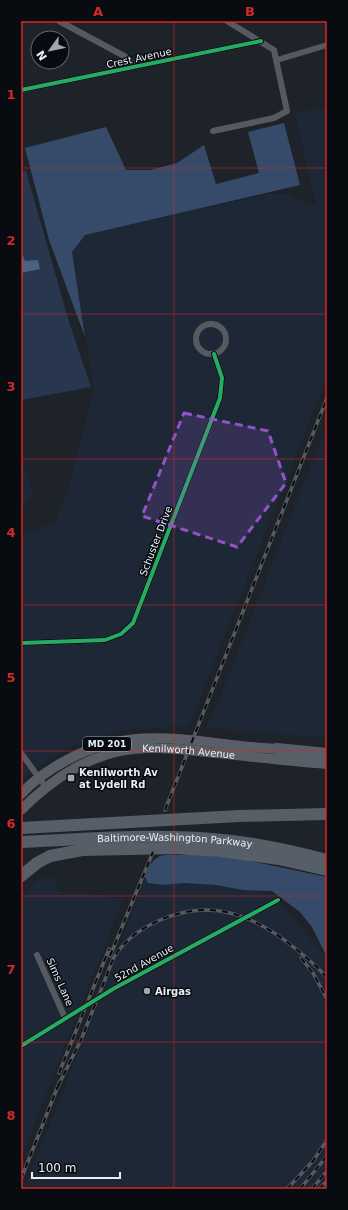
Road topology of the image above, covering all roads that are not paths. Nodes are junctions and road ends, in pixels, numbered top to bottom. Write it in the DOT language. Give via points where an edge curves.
graph roads {
  1 [pos="59,21"];
  2 [pos="227,21"];
  3 [pos="261,41"];
  4 [pos="327,45"];
  5 [pos="277,60"];
  6 [pos="135,66"];
  7 [pos="21,90"];
  8 [pos="213,132"];
  9 [pos="214,354"];
  10 [pos="21,643"];
  11 [pos="277,749"];
  12 [pos="327,749"];
  13 [pos="21,753"];
  14 [pos="327,754"];
  15 [pos="327,764"];
  16 [pos="39,777"];
  17 [pos="46,786"];
  18 [pos="21,794"];
  19 [pos="21,810"];
  20 [pos="327,814"];
  21 [pos="21,828"];
  22 [pos="21,842"];
  23 [pos="285,850"];
  24 [pos="327,855"];
  25 [pos="327,860"];
  26 [pos="327,870"];
  27 [pos="21,876"];
  28 [pos="278,900"];
  29 [pos="37,955"];
  30 [pos="65,1018"];
  31 [pos="21,1046"];
  1 -- 6 [label="street" via="126,57"];
  2 -- 3 [label="street"];
  3 -- 5 [label="street" via="274,50"];
  3 -- 6 [label="street, Crest Avenue"];
  4 -- 5 [label="street"];
  5 -- 8 [label="street" via="287,111 263,121"];
  6 -- 7 [label="street, Crest Avenue"];
  9 -- 9 [label="street" via="222,349 226,338 220,327 209,324 201,327 195,340 202,351"];
  9 -- 10 [label="street, Schuster Drive" via="222,378 220,398 133,623 121,634 105,640"];
  11 -- 12 [label="main road, Kenilworth Avenue"];
  11 -- 14 [label="highway, MD 201"];
  11 -- 16 [label="main road, Kenilworth Avenue / MD 201" via="154,737 112,742 74,756"];
  13 -- 16 [label="street"];
  15 -- 17 [label="main road, Kenilworth Avenue / MD 201" via="136,748 108,754 72,768"];
  16 -- 17 [label="street"];
  16 -- 18 [label="main road, Kenilworth Avenue / MD 201"];
  17 -- 19 [label="main road, Kenilworth Avenue / MD 201"];
  20 -- 21 [label="highway, Baltimore-Washington Parkway" via="239,816"];
  22 -- 23 [label="highway, Baltimore-Washington Parkway" via="179,837 232,841"];
  23 -- 24 [label="highway"];
  23 -- 25 [label="highway, Baltimore-Washington Parkway"];
  26 -- 27 [label="highway" via="279,859 221,851 169,848 82,850 50,856"];
  28 -- 30 [label="street, 52nd Avenue" via="113,989"];
  29 -- 30 [label="street, Sims Lane"];
  30 -- 31 [label="street, 52nd Avenue"];
}
